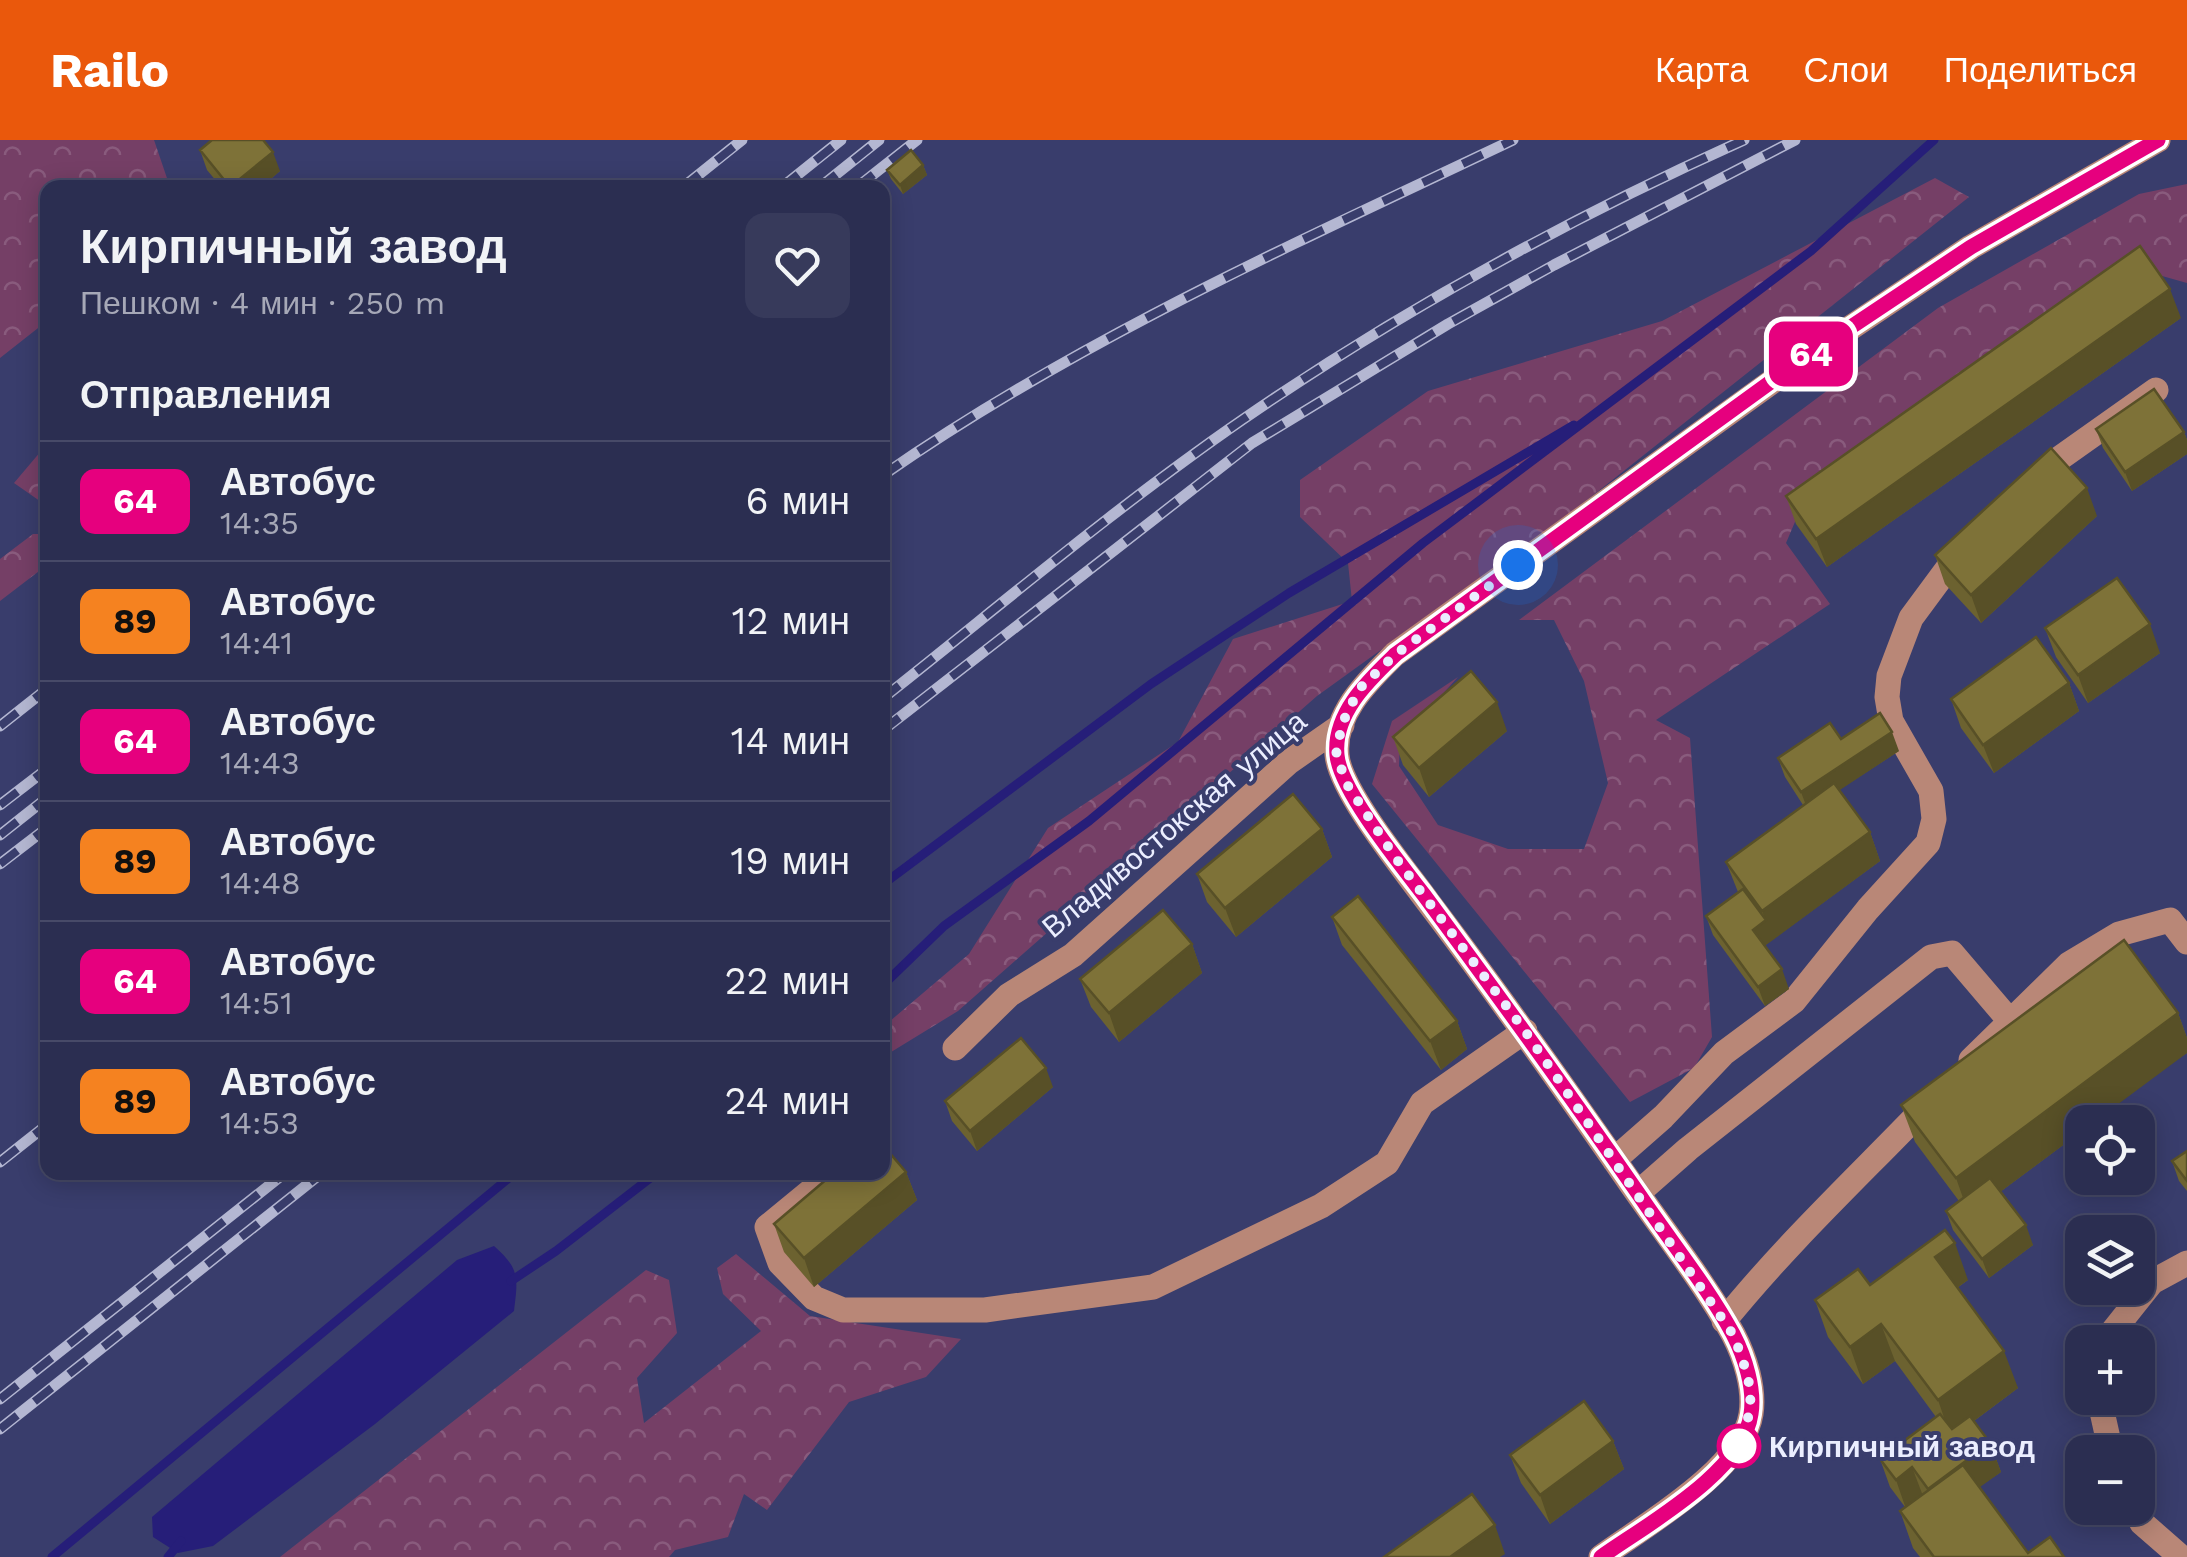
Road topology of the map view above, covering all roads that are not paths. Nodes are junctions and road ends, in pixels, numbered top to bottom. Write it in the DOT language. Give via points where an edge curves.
graph roads {
  1 [pos="2158,140"];
  2 [pos="2156,390"];
  3 [pos="2018,496"];
  4 [pos="1977,534"];
  5 [pos="1342,724"];
  6 [pos="2187,942"];
  7 [pos="2010,1021"];
  8 [pos="1525,1031"];
  9 [pos="956,1048"];
  10 [pos="1614,1160"];
  11 [pos="824,1180"];
  12 [pos="1638,1193"];
  13 [pos="2187,1263"];
  14 [pos="1724,1321"];
  15 [pos="2119,1325"];
  16 [pos="2143,1525"];
  17 [pos="1602,1557"];
  18 [pos="2181,1557"];
  1 -- 5 [label="street" via="1971,247 1794,365 1396,654 1359,689"];
  2 -- 3 [label="street"];
  4 -- 10 [label="street" via="1911,618 1889,676 1891,721 1932,790 1928,842 1794,1001 1724,1054"];
  5 -- 8 [label="street" via="1336,755 1348,786"];
  5 -- 9 [label="street, Владивостокская улица" via="1288,762 1073,956 1009,996"];
  6 -- 7 [label="street" via="2170,920 2119,934 2069,964"];
  7 -- 12 [label="street" via="1952,953 1931,956"];
  7 -- 14 [label="street" via="1825,1206"];
  8 -- 10 [label="street"];
  8 -- 11 [label="street" via="1422,1103 1387,1162 1321,1206 1152,1288 985,1310 844,1310 814,1298 780,1263 767,1228"];
  10 -- 12 [label="street"];
  12 -- 14 [label="street"];
  13 -- 15 [label="street" via="2152,1282"];
  14 -- 17 [label="street" via="1750,1379 1751,1415 1739,1446 1714,1475"];
  16 -- 18 [label="street"];
}
